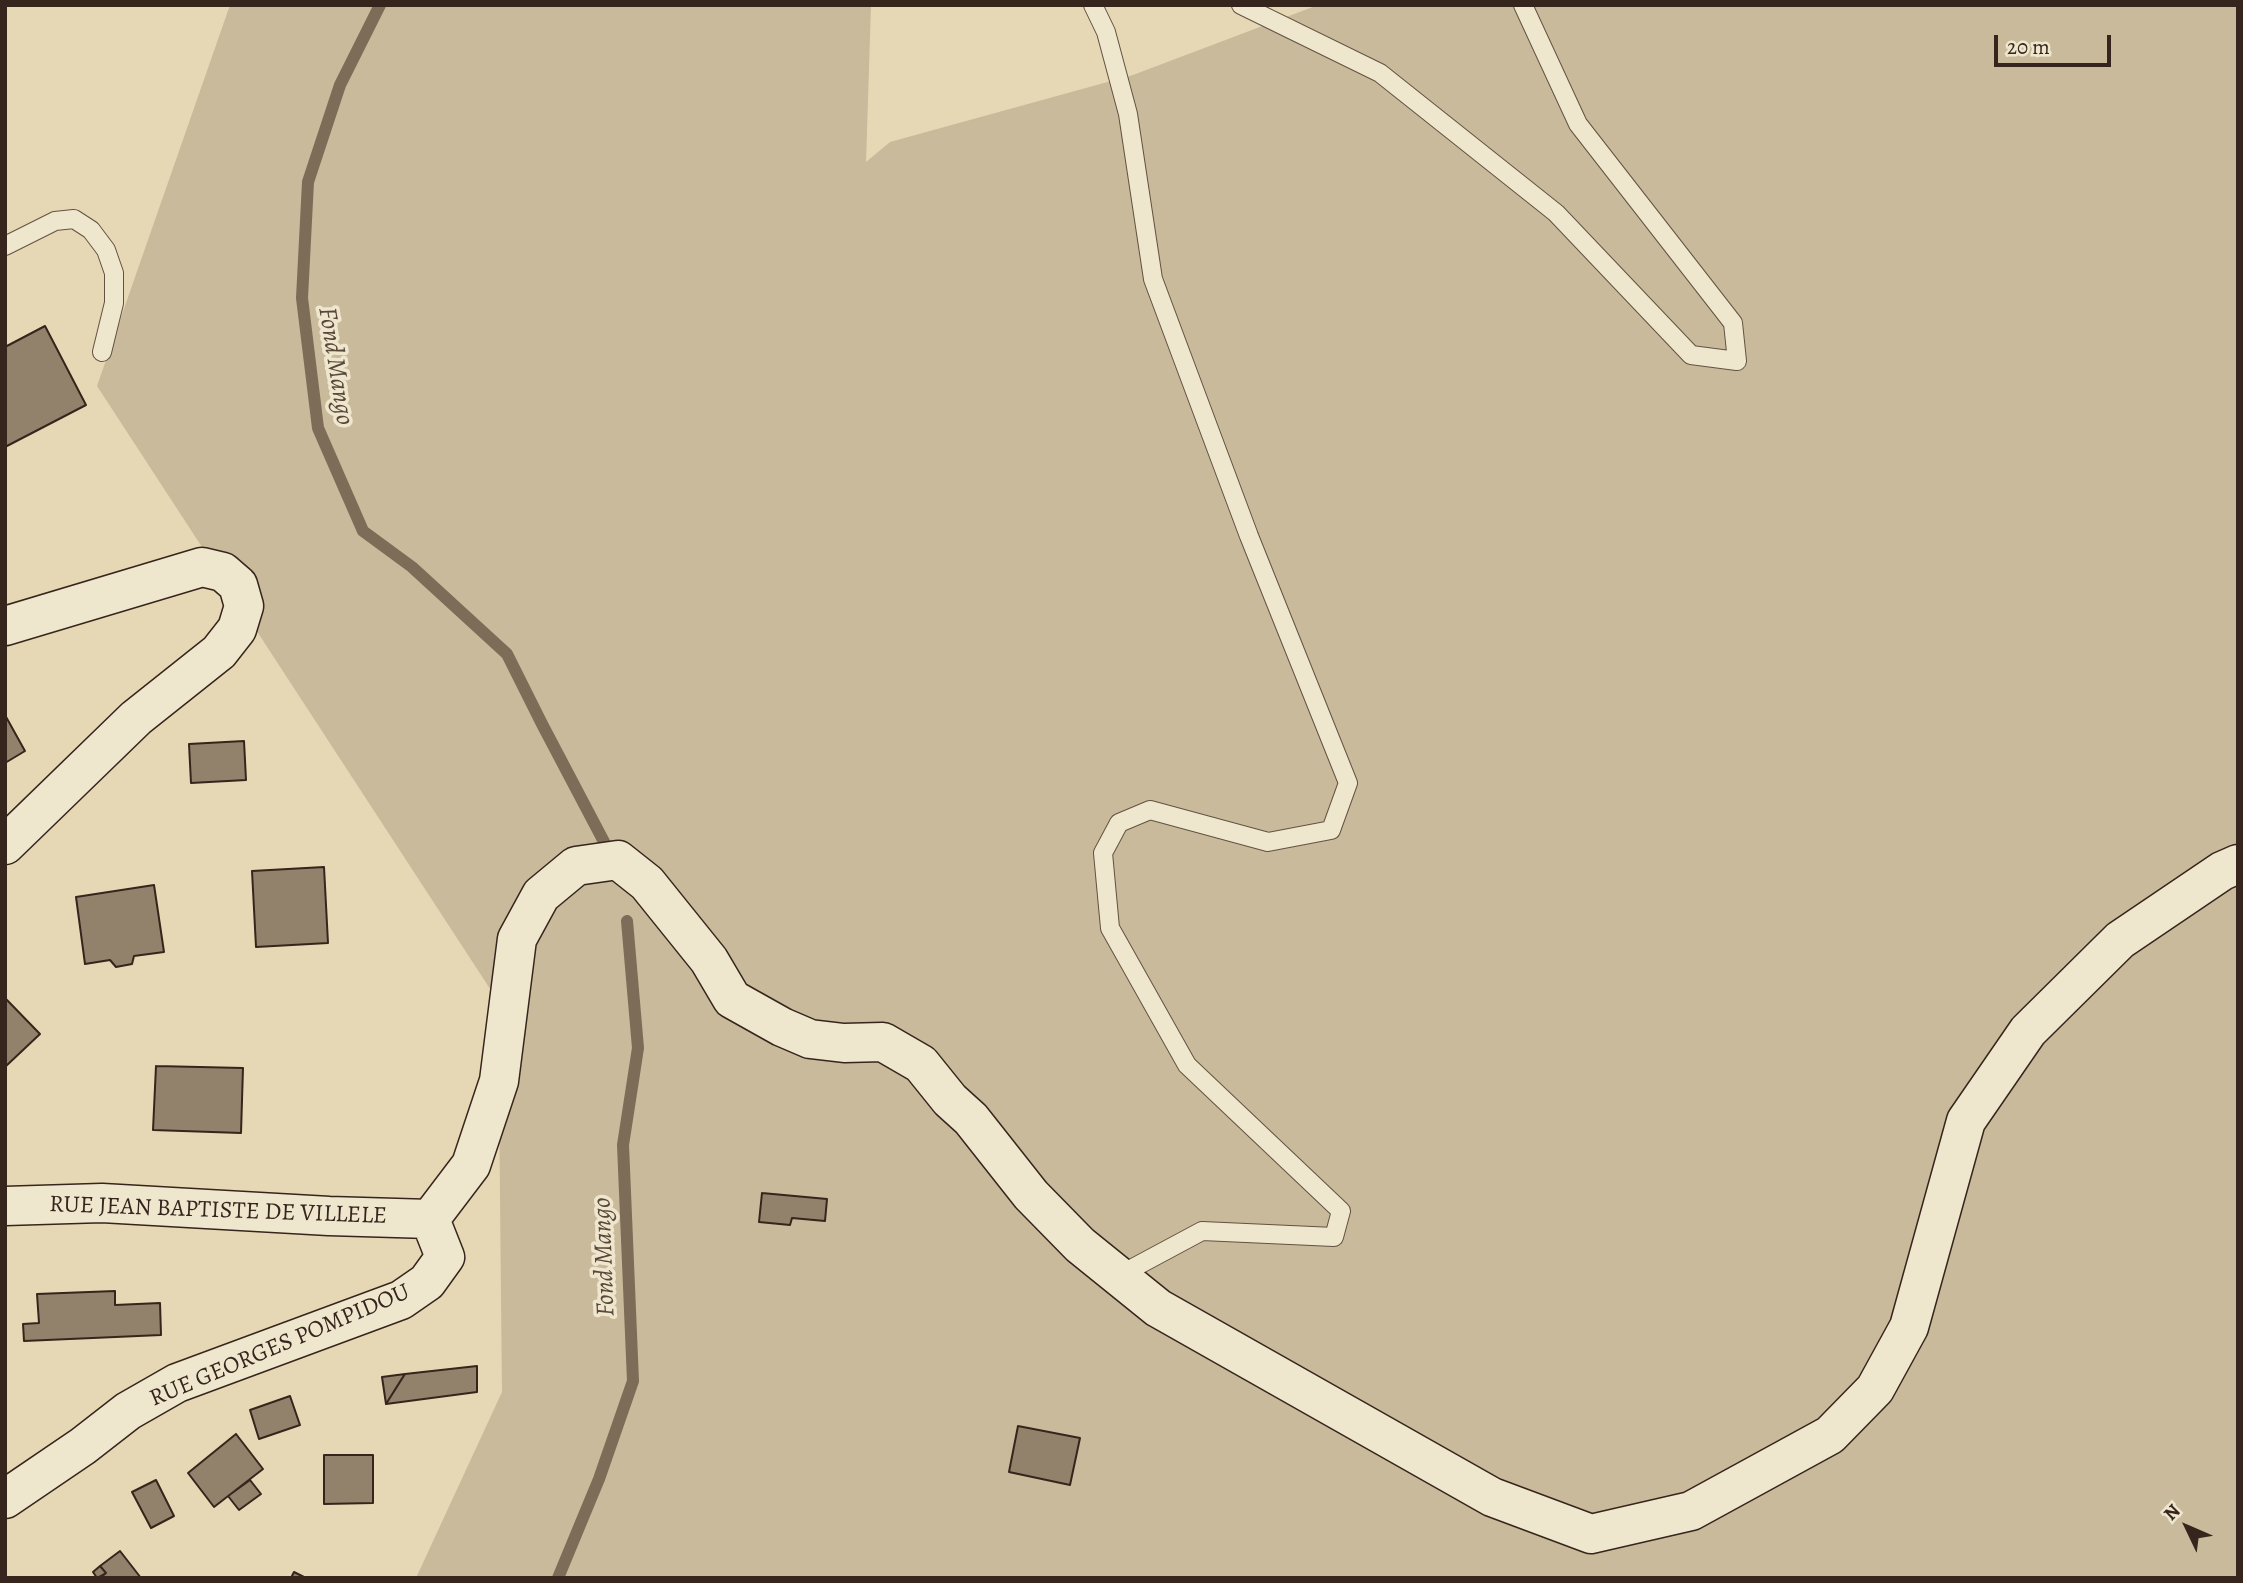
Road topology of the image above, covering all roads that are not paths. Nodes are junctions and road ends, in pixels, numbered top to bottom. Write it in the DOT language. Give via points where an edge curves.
graph roads {
  1 [pos="1093,5"];
  2 [pos="1241,5"];
  3 [pos="1523,5"];
  4 [pos="5,246"];
  5 [pos="102,352"];
  6 [pos="5,626"];
  7 [pos="5,845"];
  8 [pos="2238,864"];
  9 [pos="5,1206"];
  10 [pos="430,1219"];
  11 [pos="1118,1276"];
  12 [pos="5,1499"];
  1 -- 11 [label="lane" via="1106,32 1128,114 1153,279 1348,783 1331,830 1268,842 1150,810 1119,822 1103,853 1110,928 1186,1065 1340,1211 1334,1237 1202,1231"];
  2 -- 3 [label="lane" via="1380,73 1556,213 1691,355 1737,361 1733,323 1578,124"];
  4 -- 5 [label="lane" via="55,221 74,219 91,230 106,250 114,273 114,303"];
  6 -- 7 [label="main road" via="202,567 223,572 238,585 244,606 237,629 219,652 136,718"];
  8 -- 11 [label="main road" via="2120,940 2028,1031 1966,1121 1909,1327 1875,1389 1830,1435 1691,1511 1591,1534 1492,1497 1158,1308"];
  9 -- 10 [label="main road, RUE JEAN BAPTISTE DE VILLELE" via="102,1203"];
  10 -- 11 [label="main road" via="471,1165 499,1081 517,939 541,895 576,866 618,860 647,883 709,960 732,999 810,1039 883,1042 921,1064 1031,1195"];
  10 -- 12 [label="main road, RUE GEORGES POMPIDOU" via="445,1257 427,1282 401,1300 177,1383 128,1411"];
}
